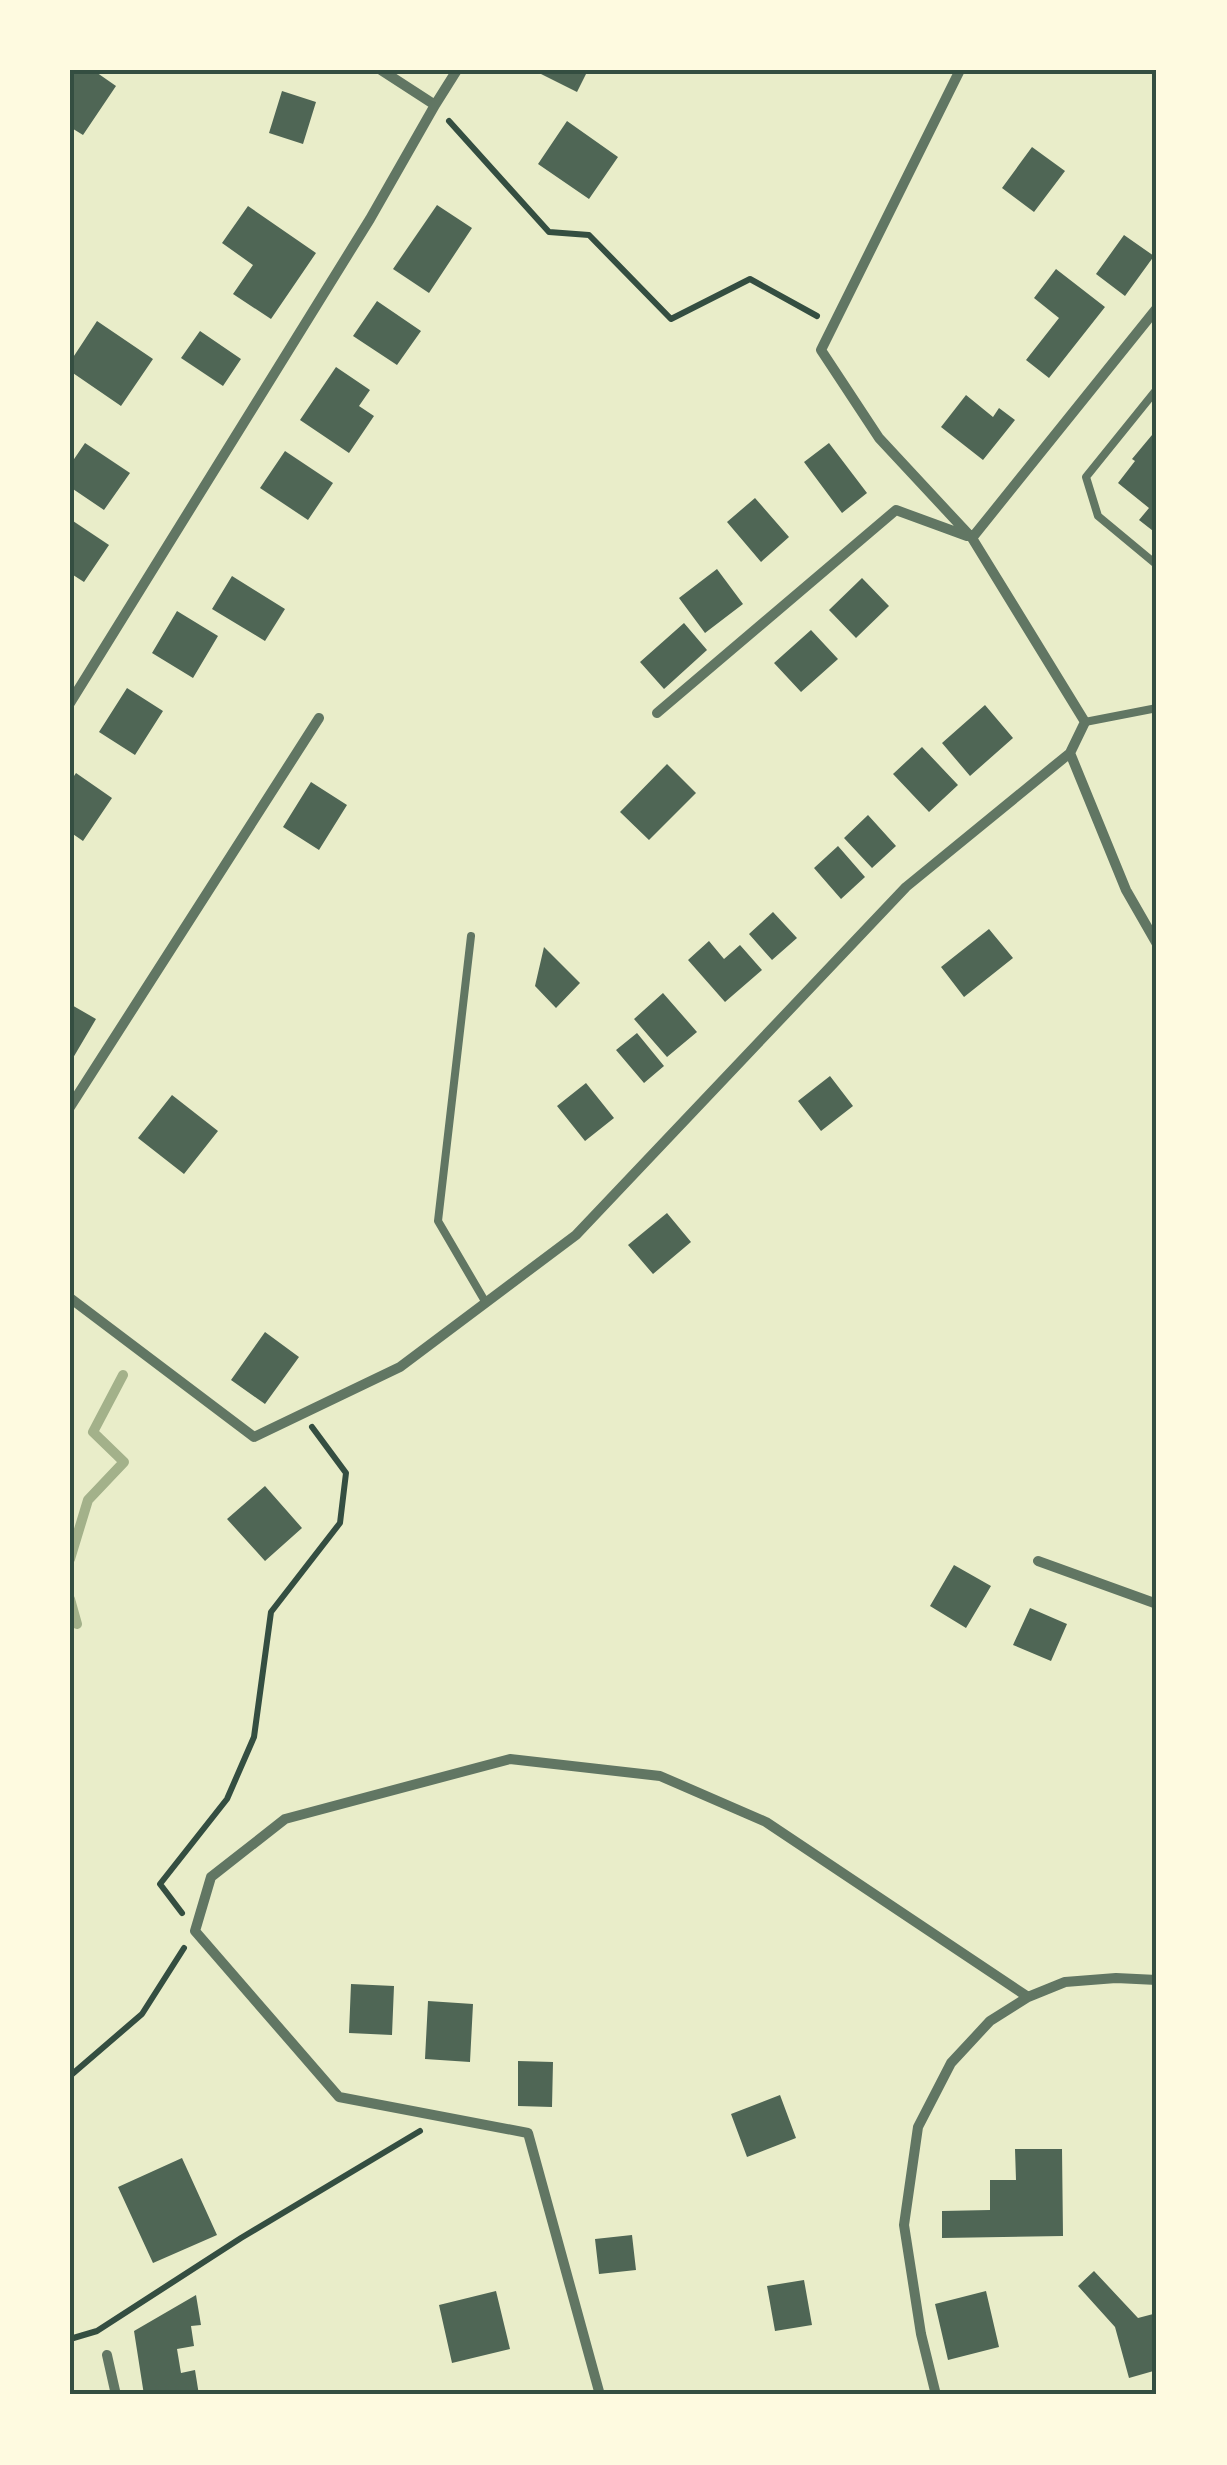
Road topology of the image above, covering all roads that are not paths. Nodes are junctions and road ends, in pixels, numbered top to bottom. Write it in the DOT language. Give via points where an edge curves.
graph roads {
  1 [pos="381,70"];
  2 [pos="458,70"];
  3 [pos="960,70"];
  4 [pos="435,105"];
  5 [pos="1157,308"];
  6 [pos="1157,389"];
  7 [pos="972,538"];
  8 [pos="1157,566"];
  9 [pos="70,702"];
  10 [pos="1157,708"];
  11 [pos="657,712"];
  12 [pos="319,718"];
  13 [pos="1085,722"];
  14 [pos="1070,753"];
  15 [pos="472,936"];
  16 [pos="1157,944"];
  17 [pos="70,1107"];
  18 [pos="70,1298"];
  19 [pos="486,1302"];
  20 [pos="1038,1561"];
  21 [pos="1157,1604"];
  22 [pos="1157,1980"];
  23 [pos="1028,1997"];
  24 [pos="107,2354"];
  25 [pos="116,2395"];
  26 [pos="600,2395"];
  27 [pos="936,2395"];
  1 -- 4 [label="street"];
  2 -- 4 [label="street"];
  3 -- 7 [label="street" via="821,350 879,438"];
  4 -- 9 [label="street"];
  5 -- 7 [label="street"];
  6 -- 8 [label="lane" via="1086,478 1098,516"];
  7 -- 11 [label="street" via="896,510"];
  7 -- 13 [label="street"];
  10 -- 13 [label="lane"];
  12 -- 17 [label="street"];
  13 -- 14 [label="street"];
  14 -- 16 [label="street" via="1126,890"];
  14 -- 19 [label="street" via="906,887 576,1235"];
  15 -- 19 [label="lane" via="438,1220"];
  18 -- 19 [label="street" via="254,1437 400,1367"];
  20 -- 21 [label="street"];
  22 -- 23 [label="street" via="1065,1982"];
  23 -- 26 [label="street" via="766,1822 660,1776 510,1759 285,1819 211,1876 194,1930 339,2097 528,2133"];
  23 -- 27 [label="street" via="990,2021 952,2063 918,2126 904,2224"];
  24 -- 25 [label="street"];
}
